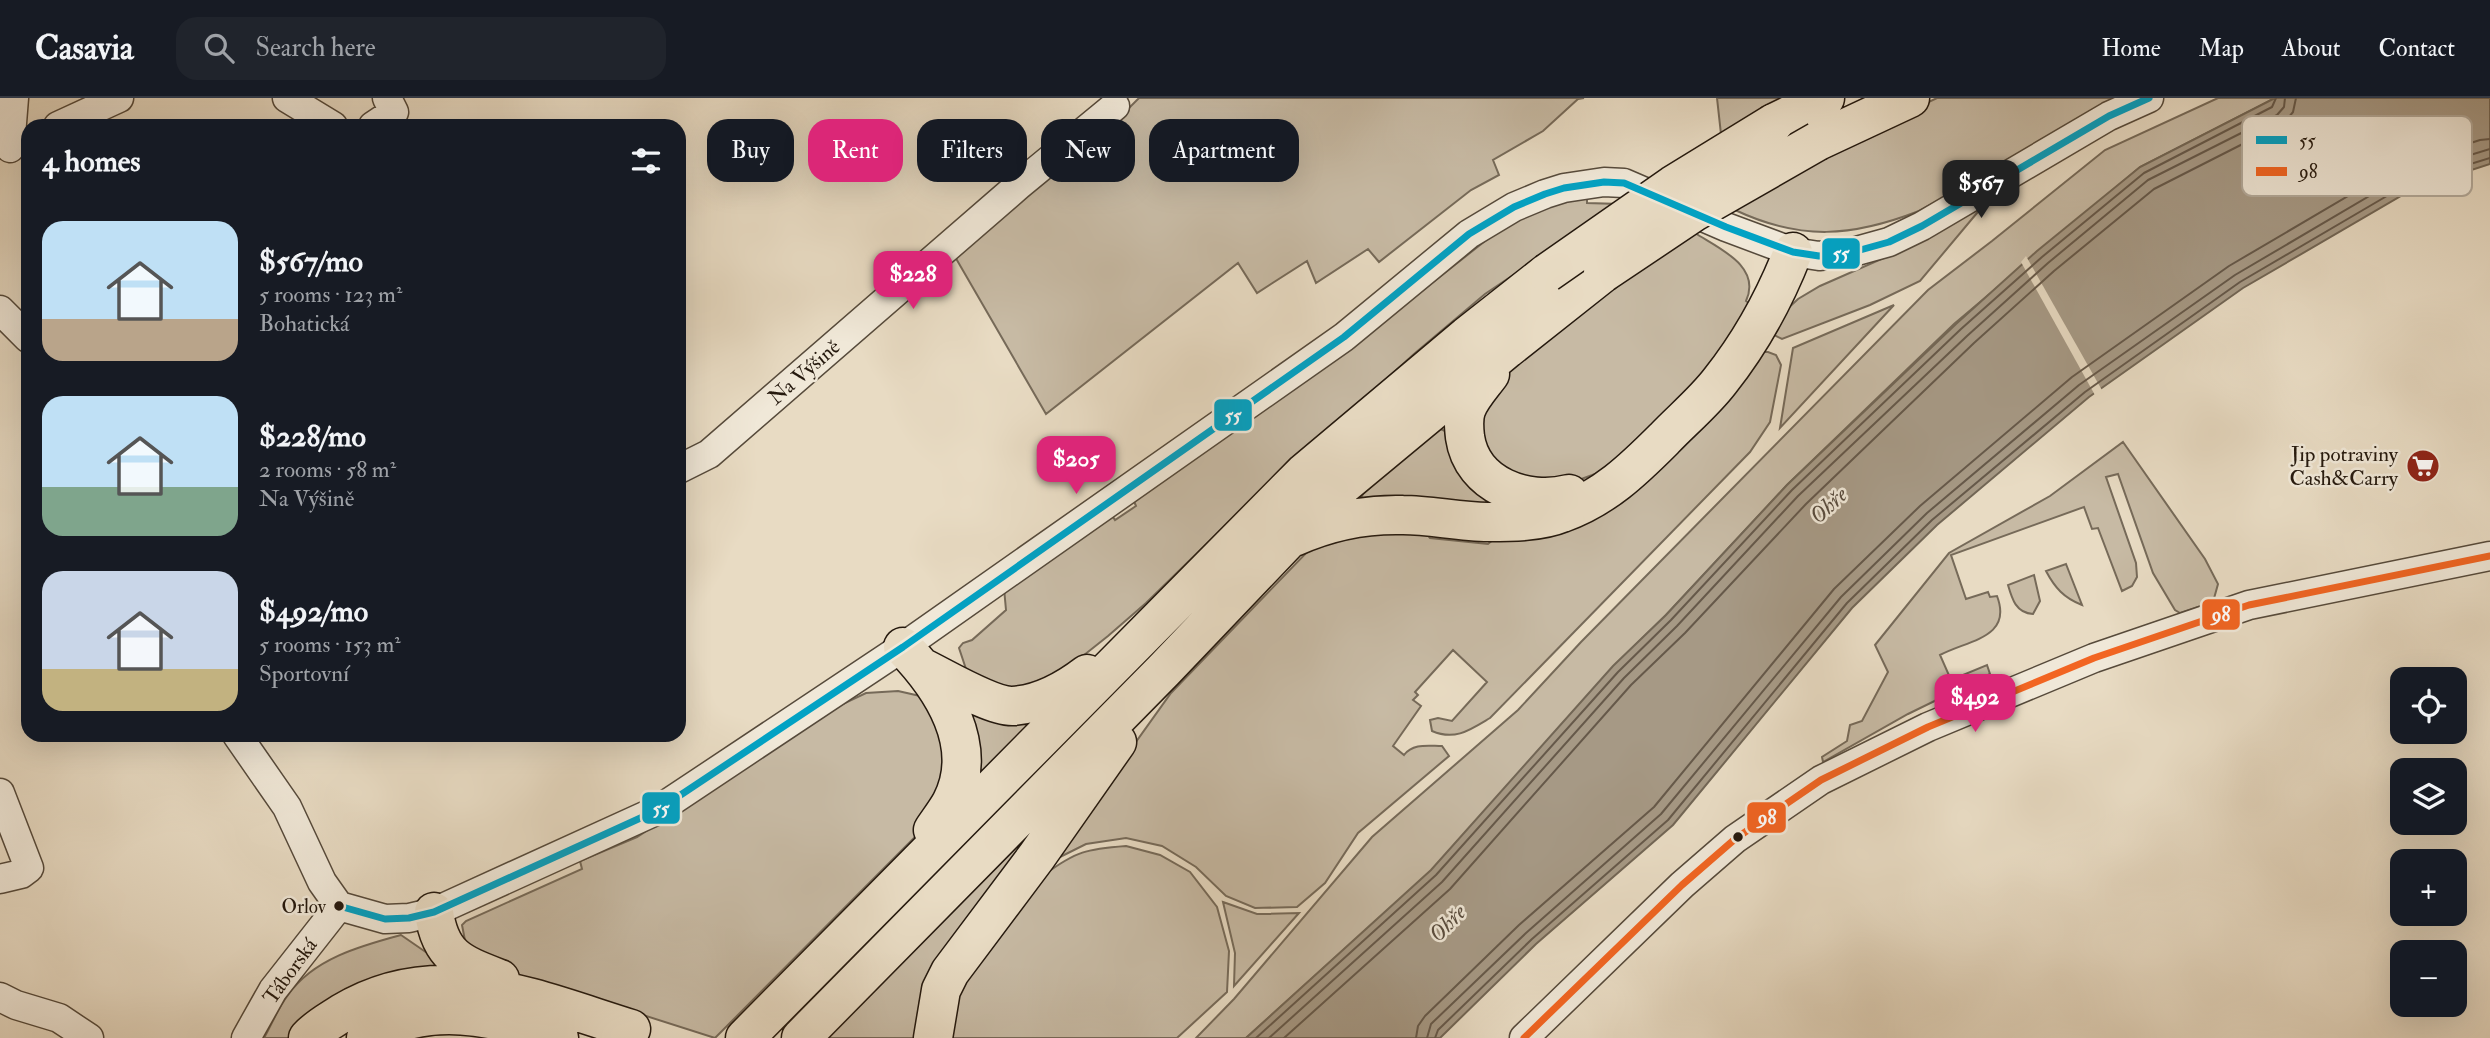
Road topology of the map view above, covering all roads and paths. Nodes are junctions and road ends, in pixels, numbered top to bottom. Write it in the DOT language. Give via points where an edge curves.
graph roads {
  1 [pos="14,98"];
  2 [pos="119,98"];
  3 [pos="287,98"];
  4 [pos="387,98"];
  5 [pos="1825,98"];
  6 [pos="1910,98"];
  7 [pos="2149,98"];
  8 [pos="1115,106"];
  9 [pos="73,119"];
  10 [pos="322,119"];
  11 [pos="384,119"];
  12 [pos="13,146"];
  13 [pos="1793,252"];
  14 [pos="0,310"];
  15 [pos="21,331"];
  16 [pos="1507,349"];
  17 [pos="1641,461"];
  18 [pos="686,466"];
  19 [pos="1289,540"];
  20 [pos="2490,556"];
  21 [pos="1154,625"];
  22 [pos="913,657"];
  23 [pos="1164,670"];
  24 [pos="242,742"];
  25 [pos="0,793"];
  26 [pos="0,879"];
  27 [pos="887,894"];
  28 [pos="339,906"];
  29 [pos="434,912"];
  30 [pos="0,997"];
  31 [pos="643,1033"];
  32 [pos="89,1038"];
  33 [pos="247,1038"];
  34 [pos="308,1038"];
  35 [pos="366,1038"];
  36 [pos="559,1038"];
  37 [pos="745,1038"];
  38 [pos="801,1038"];
  39 [pos="933,1038"];
  40 [pos="1524,1038"];
  1 -- 12 [label="street"];
  2 -- 9 [label="street"];
  3 -- 10 [label="street"];
  4 -- 11 [label="street" via="394,112"];
  5 -- 21 [label="highway, bridge" via="1774,123 1673,185 1547,272 1304,474"];
  6 -- 16 [label="highway, bridge" via="1818,141 1694,212 1602,273"];
  7 -- 13 [label="street" via="2109,116 1889,242 1819,256"];
  8 -- 18 [label="street, Na Výšině" via="709,454"];
  13 -- 17 [label="highway" via="1757,327 1719,383"];
  13 -- 22 [label="street" via="1624,183 1584,185 1514,207 1469,234 1344,337"];
  14 -- 15 [label="street"];
  16 -- 17 [label="highway" via="1466,410 1463,425 1471,459 1485,477 1503,489 1553,498 1586,489"];
  16 -- 19 [label="highway" via="1331,495"];
  17 -- 19 [label="highway" via="1593,499 1560,514 1524,521 1401,515 1346,520 1315,527"];
  19 -- 23 [label="highway"];
  20 -- 40 [label="street" via="2249,605 2094,659 1928,727 1845,768 1735,839"];
  21 -- 22 [label="highway" via="1069,688 1011,706 989,700"];
  21 -- 27 [label="highway"];
  22 -- 27 [label="highway" via="953,715 962,746 959,776 952,801"];
  22 -- 29 [label="street" via="658,810"];
  23 -- 38 [label="highway"];
  23 -- 39 [label="highway" via="1108,756 950,972 941,990"];
  24 -- 28 [label="street" via="287,807 322,882"];
  25 -- 26 [label="street" via="29,868"];
  27 -- 37 [label="highway"];
  28 -- 29 [label="street" via="384,919"];
  28 -- 33 [label="street, Táborská" via="273,990"];
  29 -- 31 [label="highway" via="445,949 461,962"];
  30 -- 32 [label="street" via="60,1018"];
  31 -- 34 [label="highway" via="510,992 445,983 401,989 362,1002"];
  35 -- 36 [label="highway" via="412,1018 455,1014 490,1017"];
}
